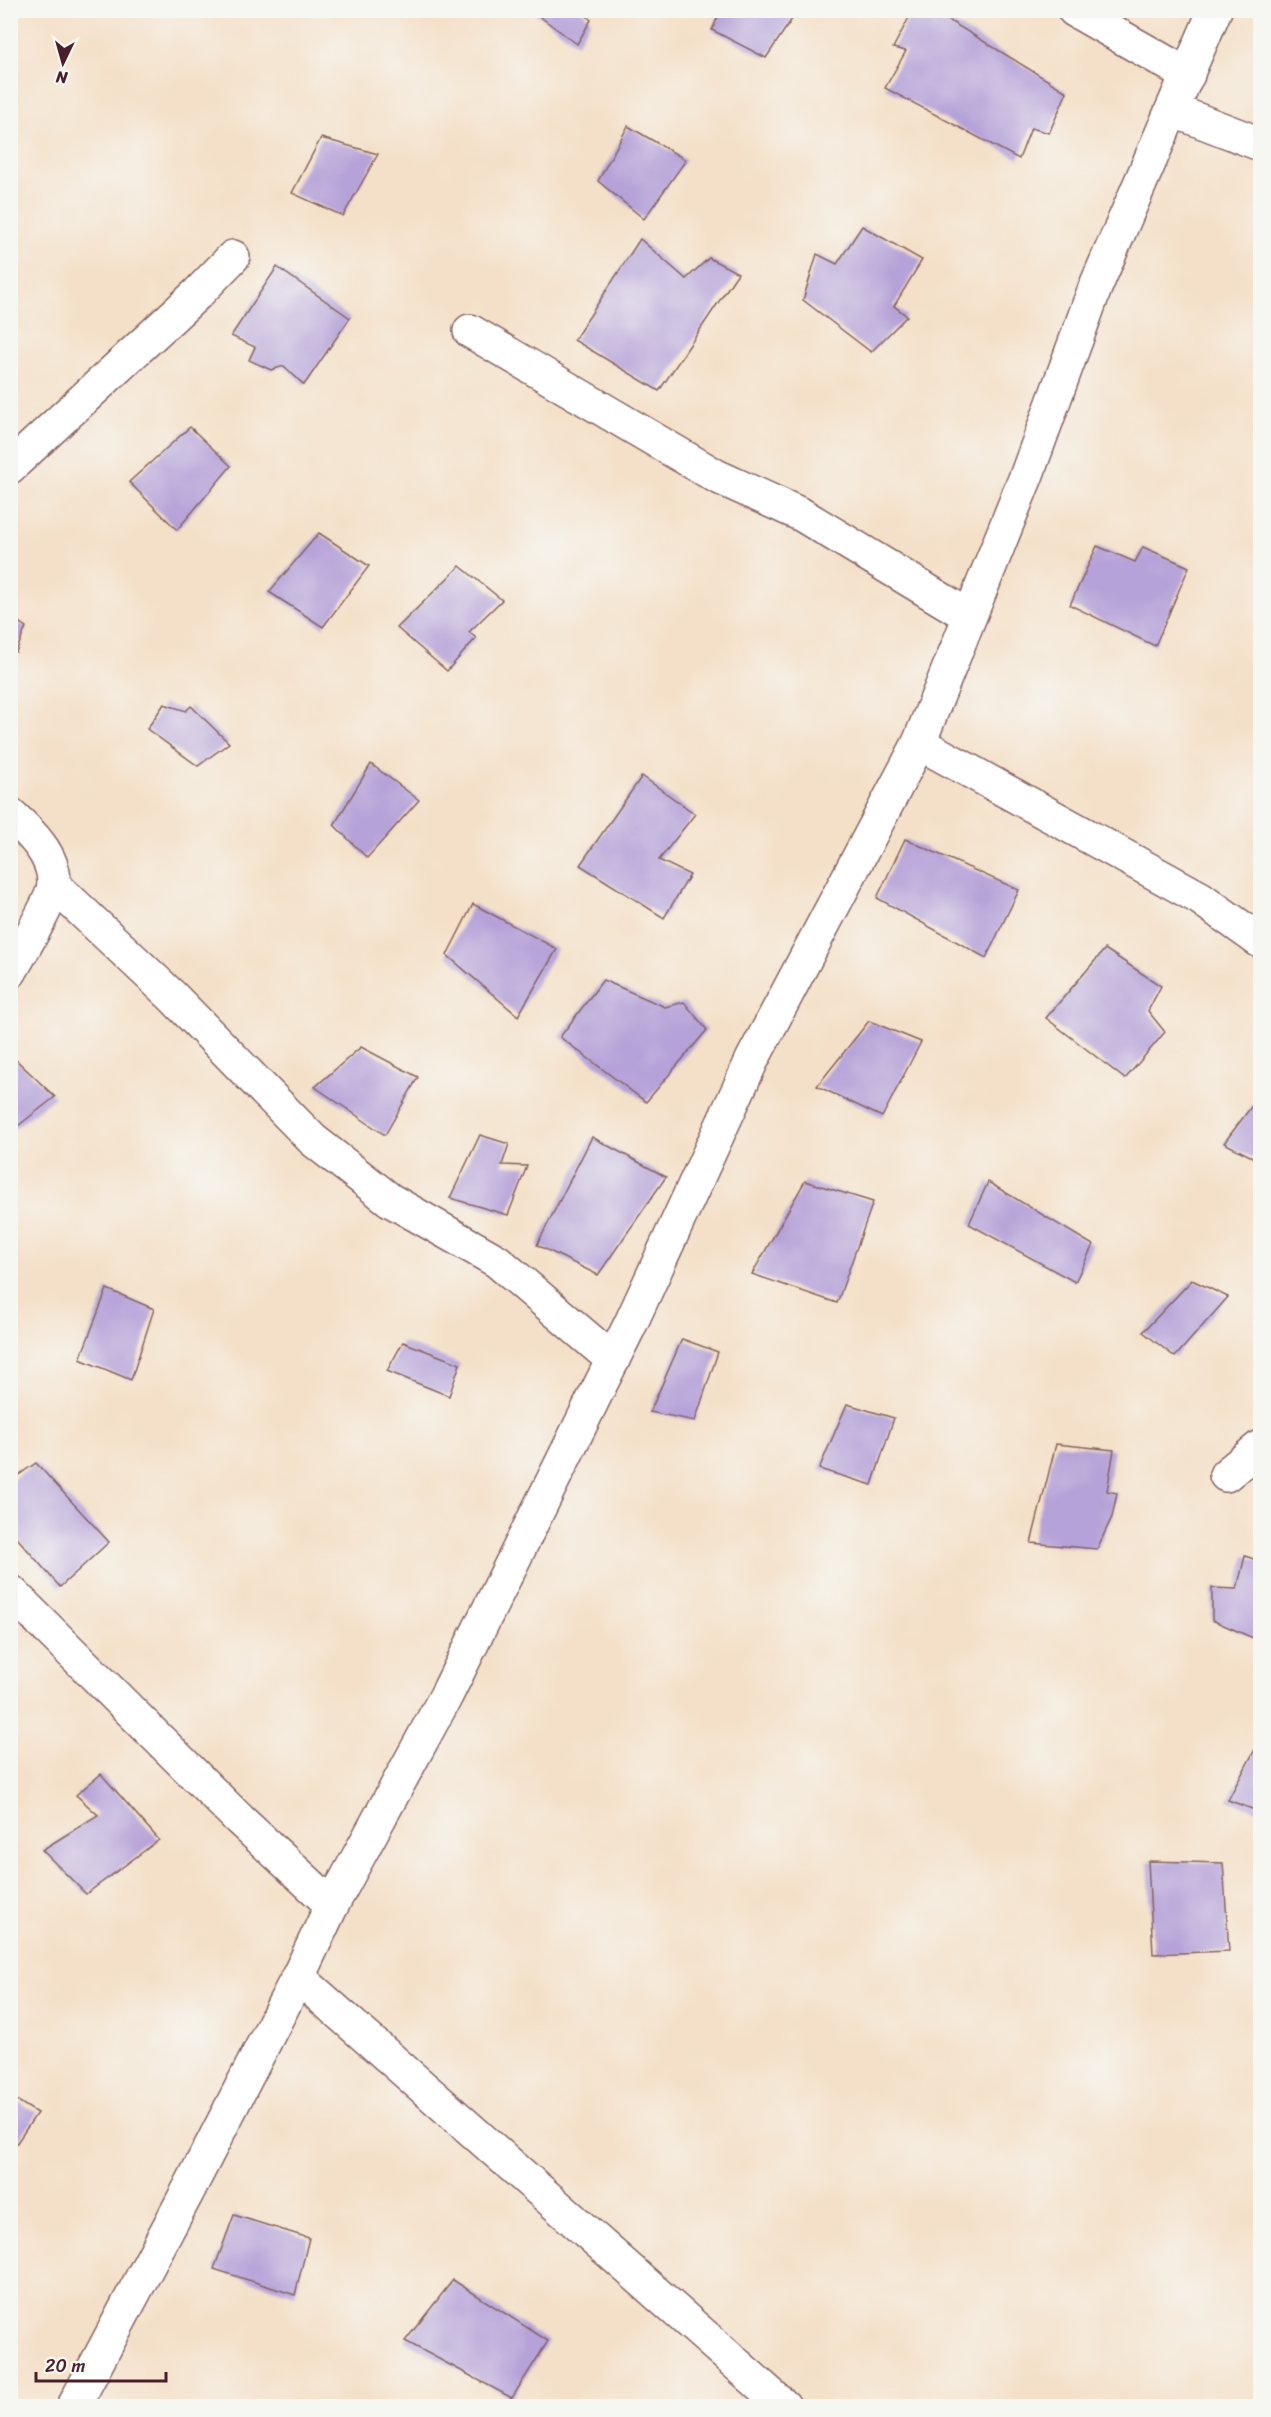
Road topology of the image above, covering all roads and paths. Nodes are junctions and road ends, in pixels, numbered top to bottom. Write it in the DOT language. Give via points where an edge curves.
graph roads {
  1 [pos="1074,10"];
  2 [pos="1215,10"];
  3 [pos="1188,75"];
  4 [pos="1172,110"];
  5 [pos="1260,144"];
  6 [pos="233,257"];
  7 [pos="470,331"];
  8 [pos="10,467"];
  9 [pos="969,616"];
  10 [pos="919,743"];
  11 [pos="10,814"];
  12 [pos="54,885"];
  13 [pos="1260,941"];
  14 [pos="10,972"];
  15 [pos="613,1360"];
  16 [pos="1260,1447"];
  17 [pos="1226,1475"];
  18 [pos="10,1591"];
  19 [pos="332,1905"];
  20 [pos="298,1977"];
  21 [pos="74,2406"];
  22 [pos="784,2406"];
  1 -- 3 [label="street"];
  2 -- 3 [label="street"];
  3 -- 4 [label="street"];
  4 -- 5 [label="street"];
  4 -- 9 [label="street" via="1095,288 1027,474"];
  6 -- 8 [label="street"];
  7 -- 9 [label="street" via="716,476 802,515"];
  9 -- 10 [label="street"];
  10 -- 13 [label="street" via="1200,898"];
  10 -- 15 [label="street" via="752,1060"];
  11 -- 12 [label="street" via="33,835 51,864"];
  12 -- 14 [label="street"];
  12 -- 15 [label="street" via="172,996 313,1140 390,1200 497,1261"];
  15 -- 19 [label="street" via="446,1696"];
  16 -- 17 [label="street"];
  18 -- 19 [label="street" via="240,1820"];
  19 -- 20 [label="street"];
  20 -- 21 [label="street"];
  20 -- 22 [label="street"];
}
